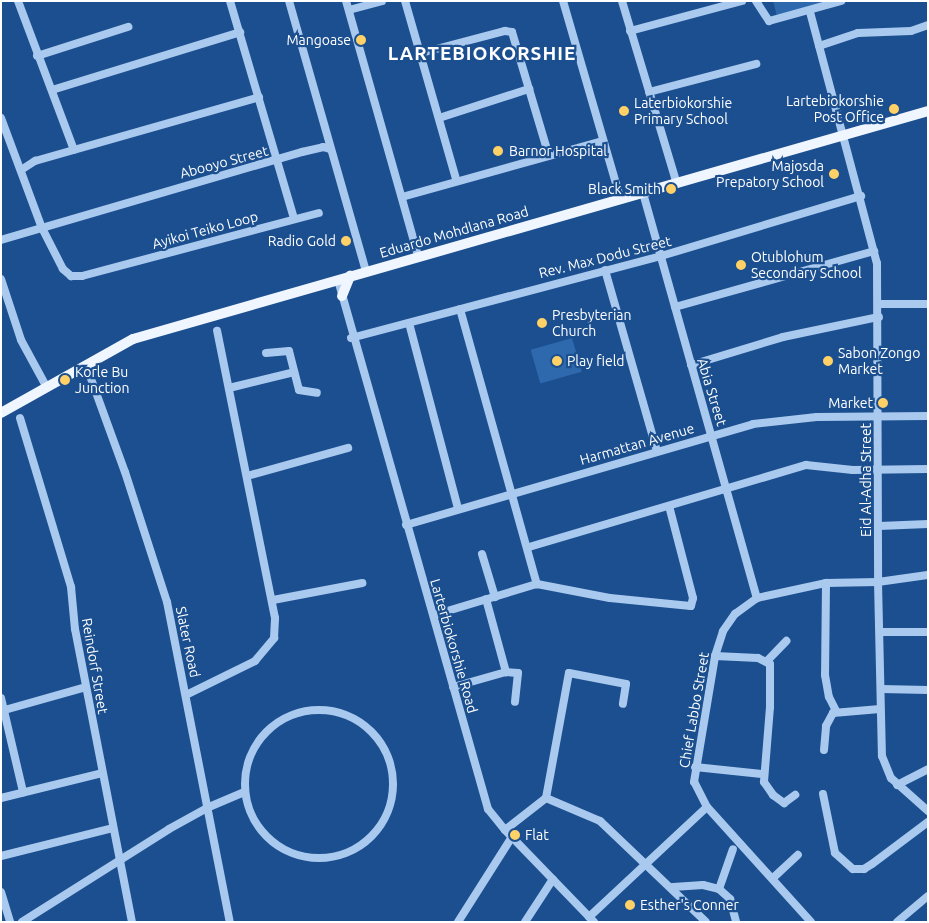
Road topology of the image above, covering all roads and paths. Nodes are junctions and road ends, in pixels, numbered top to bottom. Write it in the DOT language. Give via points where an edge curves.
graph roads {
  1 [pos="18,1"];
  2 [pos="230,1"];
  3 [pos="289,1"];
  4 [pos="346,1"];
  5 [pos="382,1"];
  6 [pos="406,1"];
  7 [pos="563,1"];
  8 [pos="622,1"];
  9 [pos="742,1"];
  10 [pos="756,1"];
  11 [pos="841,1"];
  12 [pos="349,10"];
  13 [pos="810,12"];
  14 [pos="928,25"];
  15 [pos="128,27"];
  16 [pos="630,31"];
  17 [pos="240,32"];
  18 [pos="820,46"];
  19 [pos="421,54"];
  20 [pos="37,56"];
  21 [pos="756,64"];
  22 [pos="529,89"];
  23 [pos="52,90"];
  24 [pos="649,92"];
  25 [pos="259,97"];
  26 [pos="928,111"];
  27 [pos="1,118"];
  28 [pos="439,118"];
  29 [pos="845,135"];
  30 [pos="604,141"];
  31 [pos="330,149"];
  32 [pos="74,150"];
  33 [pos="549,156"];
  34 [pos="278,160"];
  35 [pos="21,170"];
  36 [pos="456,179"];
  37 [pos="678,184"];
  38 [pos="643,193"];
  39 [pos="861,196"];
  40 [pos="402,197"];
  41 [pos="621,200"];
  42 [pos="319,213"];
  43 [pos="294,218"];
  44 [pos="42,228"];
  45 [pos="1,240"];
  46 [pos="874,251"];
  47 [pos="418,256"];
  48 [pos="661,256"];
  49 [pos="605,270"];
  50 [pos="366,272"];
  51 [pos="350,276"];
  52 [pos="1,279"];
  53 [pos="332,281"];
  54 [pos="339,294"];
  55 [pos="880,304"];
  56 [pos="928,304"];
  57 [pos="675,307"];
  58 [pos="460,309"];
  59 [pos="879,317"];
  60 [pos="409,323"];
  61 [pos="217,331"];
  62 [pos="353,339"];
  63 [pos="266,354"];
  64 [pos="691,365"];
  65 [pos="294,372"];
  66 [pos="90,376"];
  67 [pos="46,386"];
  68 [pos="230,388"];
  69 [pos="317,393"];
  70 [pos="1,413"];
  71 [pos="928,416"];
  72 [pos="879,417"];
  73 [pos="20,418"];
  74 [pos="713,436"];
  75 [pos="348,448"];
  76 [pos="658,451"];
  77 [pos="878,469"];
  78 [pos="928,469"];
  79 [pos="247,476"];
  80 [pos="726,491"];
  81 [pos="513,494"];
  82 [pos="669,506"];
  83 [pos="458,509"];
  84 [pos="928,524"];
  85 [pos="406,525"];
  86 [pos="879,526"];
  87 [pos="529,547"];
  88 [pos="482,554"];
  89 [pos="928,575"];
  90 [pos="878,582"];
  91 [pos="362,583"];
  92 [pos="826,583"];
  93 [pos="537,584"];
  94 [pos="495,597"];
  95 [pos="758,598"];
  96 [pos="272,600"];
  97 [pos="486,600"];
  98 [pos="434,615"];
  99 [pos="880,632"];
  100 [pos="928,632"];
  101 [pos="786,641"];
  102 [pos="715,656"];
  103 [pos="767,661"];
  104 [pos="506,672"];
  105 [pos="86,687"];
  106 [pos="453,687"];
  107 [pos="881,689"];
  108 [pos="928,690"];
  109 [pos="186,696"];
  110 [pos="1,698"];
  111 [pos="515,702"];
  112 [pos="623,704"];
  113 [pos="880,709"];
  114 [pos="3,710"];
  115 [pos="836,711"];
  116 [pos="824,750"];
  117 [pos="695,767"];
  118 [pos="928,769"];
  119 [pos="102,773"];
  120 [pos="762,774"];
  121 [pos="897,785"];
  122 [pos="23,792"];
  123 [pos="245,792"];
  124 [pos="823,794"];
  125 [pos="795,795"];
  126 [pos="1,798"];
  127 [pos="546,798"];
  128 [pos="229,800"];
  129 [pos="247,803"];
  130 [pos="209,807"];
  131 [pos="707,807"];
  132 [pos="928,811"];
  133 [pos="928,822"];
  134 [pos="113,828"];
  135 [pos="505,830"];
  136 [pos="512,837"];
  137 [pos="733,849"];
  138 [pos="798,855"];
  139 [pos="1,856"];
  140 [pos="119,862"];
  141 [pos="647,863"];
  142 [pos="773,878"];
  143 [pos="553,879"];
  144 [pos="673,888"];
  145 [pos="719,889"];
  146 [pos="1,892"];
  147 [pos="928,896"];
  148 [pos="592,919"];
  149 [pos="806,920"];
  150 [pos="10,922"];
  151 [pos="22,922"];
  152 [pos="132,922"];
  153 [pos="230,922"];
  154 [pos="458,922"];
  155 [pos="525,922"];
  156 [pos="706,922"];
  157 [pos="736,922"];
  158 [pos="897,922"];
  1 -- 20 [label="street"];
  2 -- 17 [label="street"];
  3 -- 31 [label="street"];
  4 -- 12 [label="street"];
  5 -- 12 [label="street"];
  6 -- 19 [label="street"];
  7 -- 30 [label="street"];
  8 -- 16 [label="street"];
  9 -- 16 [label="street"];
  10 -- 13 [label="street" via="770,21"];
  11 -- 13 [label="street"];
  12 -- 40 [label="street"];
  13 -- 18 [label="street, Eid Al-Adha Street"];
  14 -- 18 [label="street" via="911,31 858,33"];
  15 -- 20 [label="street"];
  16 -- 24 [label="street"];
  17 -- 23 [label="street"];
  17 -- 25 [label="street"];
  18 -- 29 [label="street, Eid Al-Adha Street"];
  19 -- 22 [label="street" via="509,31 514,36"];
  19 -- 28 [label="street"];
  20 -- 23 [label="street"];
  21 -- 24 [label="street"];
  22 -- 28 [label="street"];
  22 -- 33 [label="street"];
  23 -- 32 [label="street"];
  24 -- 37 [label="street"];
  25 -- 32 [label="street"];
  25 -- 34 [label="street"];
  26 -- 29 [label="main road, Eduardo Mohdlana Road"];
  27 -- 35 [label="street, Ayikoi Teiko Loop"];
  28 -- 36 [label="street"];
  29 -- 37 [label="main road, Eduardo Mohdlana Road"];
  29 -- 39 [label="street, Eid Al-Adha Street"];
  30 -- 33 [label="street"];
  30 -- 41 [label="street"];
  31 -- 34 [label="street, Abooyo Street" via="318,148"];
  31 -- 50 [label="street"];
  32 -- 35 [label="street" via="35,161"];
  33 -- 36 [label="street"];
  34 -- 43 [label="street"];
  34 -- 44 [label="street, Abooyo Street"];
  35 -- 44 [label="street, Ayikoi Teiko Loop"];
  36 -- 40 [label="street"];
  37 -- 38 [label="main road, Eduardo Mohdlana Road"];
  38 -- 41 [label="main road, Eduardo Mohdlana Road"];
  38 -- 48 [label="street, Abia Street"];
  39 -- 46 [label="street, Eid Al-Adha Street"];
  39 -- 48 [label="street, Rev. Max Dodu Street"];
  40 -- 47 [label="street"];
  41 -- 47 [label="main road, Eduardo Mohdlana Road"];
  42 -- 43 [label="street, Ayikoi Teiko Loop"];
  43 -- 44 [label="street, Ayikoi Teiko Loop" via="75,277 63,269"];
  44 -- 45 [label="street, Abooyo Street"];
  46 -- 55 [label="street, Eid Al-Adha Street"];
  46 -- 57 [label="street"];
  47 -- 50 [label="main road, Eduardo Mohdlana Road"];
  48 -- 49 [label="street, Rev. Max Dodu Street"];
  48 -- 57 [label="street, Abia Street"];
  49 -- 58 [label="street, Rev. Max Dodu Street"];
  49 -- 76 [label="street"];
  50 -- 51 [label="main road, Eduardo Mohdlana Road"];
  51 -- 53 [label="main road, Eduardo Mohdlana Road"];
  51 -- 54 [label="main road"];
  52 -- 67 [label="street" via="21,340"];
  53 -- 54 [label="main road"];
  53 -- 67 [label="main road, Eduardo Mohdlana Road" via="133,340"];
  54 -- 62 [label="street, Larterbiokorshie Road"];
  55 -- 56 [label="street"];
  55 -- 59 [label="street, Eid Al-Adha Street"];
  57 -- 64 [label="street, Abia Street"];
  58 -- 60 [label="street, Rev. Max Dodu Street"];
  58 -- 81 [label="street"];
  59 -- 64 [label="street" via="784,337"];
  59 -- 72 [label="street, Eid Al-Adha Street"];
  60 -- 62 [label="street, Rev. Max Dodu Street"];
  60 -- 83 [label="street"];
  61 -- 68 [label="street"];
  62 -- 85 [label="street, Larterbiokorshie Road"];
  63 -- 65 [label="street" via="289,351"];
  64 -- 74 [label="street, Abia Street"];
  65 -- 68 [label="street"];
  65 -- 69 [label="street" via="299,390"];
  66 -- 109 [label="street, Slater Road" via="126,472 167,602"];
  67 -- 70 [label="main road, Eduardo Mohdlana Road"];
  68 -- 79 [label="street"];
  71 -- 72 [label="street, Harmattan Avenue"];
  72 -- 74 [label="street, Harmattan Avenue" via="786,418"];
  72 -- 77 [label="street, Eid Al-Adha Street"];
  73 -- 105 [label="street, Reindorf Street" via="71,587"];
  74 -- 76 [label="street, Harmattan Avenue"];
  74 -- 80 [label="street, Abia Street"];
  75 -- 79 [label="street"];
  76 -- 81 [label="street, Harmattan Avenue"];
  77 -- 78 [label="street"];
  77 -- 80 [label="street" via="844,470 806,465"];
  77 -- 86 [label="street, Eid Al-Adha Street"];
  79 -- 96 [label="street"];
  80 -- 82 [label="street"];
  80 -- 95 [label="street, Abia Street"];
  81 -- 83 [label="street, Harmattan Avenue"];
  81 -- 87 [label="street"];
  82 -- 87 [label="street"];
  82 -- 93 [label="street" via="693,598 691,606 610,598"];
  83 -- 85 [label="street, Harmattan Avenue"];
  84 -- 86 [label="street"];
  85 -- 98 [label="street, Larterbiokorshie Road"];
  86 -- 90 [label="street, Eid Al-Adha Street"];
  87 -- 93 [label="street"];
  88 -- 94 [label="street"];
  89 -- 90 [label="street, Chief Labbo Street"];
  90 -- 92 [label="street, Chief Labbo Street"];
  90 -- 99 [label="street, Eid Al-Adha Street"];
  91 -- 96 [label="street"];
  92 -- 95 [label="street, Chief Labbo Street"];
  92 -- 115 [label="street" via="826,675 829,697"];
  93 -- 94 [label="street"];
  94 -- 97 [label="street"];
  95 -- 102 [label="street, Chief Labbo Street" via="729,622"];
  96 -- 109 [label="street" via="276,618 269,647 239,671"];
  97 -- 98 [label="street"];
  97 -- 104 [label="street"];
  98 -- 106 [label="street, Larterbiokorshie Road"];
  99 -- 100 [label="street"];
  99 -- 107 [label="street, Eid Al-Adha Street"];
  101 -- 103 [label="street"];
  102 -- 103 [label="street"];
  102 -- 117 [label="street, Chief Labbo Street"];
  103 -- 120 [label="street" via="772,672"];
  104 -- 106 [label="street"];
  104 -- 111 [label="street" via="518,673"];
  105 -- 114 [label="street"];
  105 -- 119 [label="street, Reindorf Street"];
  106 -- 135 [label="street, Larterbiokorshie Road" via="488,809"];
  107 -- 108 [label="street"];
  107 -- 113 [label="street, Eid Al-Adha Street"];
  109 -- 130 [label="street, Slater Road"];
  110 -- 114 [label="street"];
  112 -- 127 [label="street" via="626,684 569,673"];
  113 -- 115 [label="street"];
  113 -- 121 [label="street, Eid Al-Adha Street" via="882,756"];
  114 -- 122 [label="street"];
  115 -- 116 [label="street" via="826,726"];
  117 -- 120 [label="street"];
  117 -- 131 [label="street, Chief Labbo Street" via="694,782"];
  118 -- 121 [label="street"];
  119 -- 122 [label="street"];
  119 -- 134 [label="street, Reindorf Street"];
  120 -- 125 [label="street" via="767,788 779,800 784,802"];
  121 -- 132 [label="street, Eid Al-Adha Street"];
  122 -- 126 [label="street"];
  123 -- 128 [label="street"];
  123 -- 129 [label="street"];
  123 -- 129 [label="street" via="248,761 261,738 280,721 302,712 326,710 358,721 381,744 391,766 391,802 382,825 364,844 344,855 316,859 281,848 260,830"];
  124 -- 133 [label="street" via="835,853 853,869 864,869 872,864"];
  127 -- 135 [label="street"];
  127 -- 141 [label="street" via="600,821"];
  128 -- 129 [label="street"];
  128 -- 130 [label="street"];
  130 -- 140 [label="street"];
  130 -- 153 [label="street, Slater Road"];
  131 -- 141 [label="street"];
  131 -- 142 [label="street, Chief Labbo Street"];
  134 -- 139 [label="street"];
  134 -- 140 [label="street, Reindorf Street"];
  135 -- 136 [label="street, Larterbiokorshie Road"];
  136 -- 143 [label="street, Larterbiokorshie Road"];
  136 -- 154 [label="street"];
  137 -- 145 [label="street"];
  138 -- 142 [label="street"];
  140 -- 151 [label="street"];
  140 -- 152 [label="street, Reindorf Street"];
  141 -- 144 [label="street"];
  141 -- 148 [label="street"];
  142 -- 149 [label="street, Chief Labbo Street"];
  143 -- 148 [label="street, Larterbiokorshie Road"];
  143 -- 155 [label="street"];
  144 -- 145 [label="street" via="703,885"];
  144 -- 156 [label="street"];
  145 -- 157 [label="street" via="730,899"];
  146 -- 150 [label="street"];
  147 -- 158 [label="street"];
}
